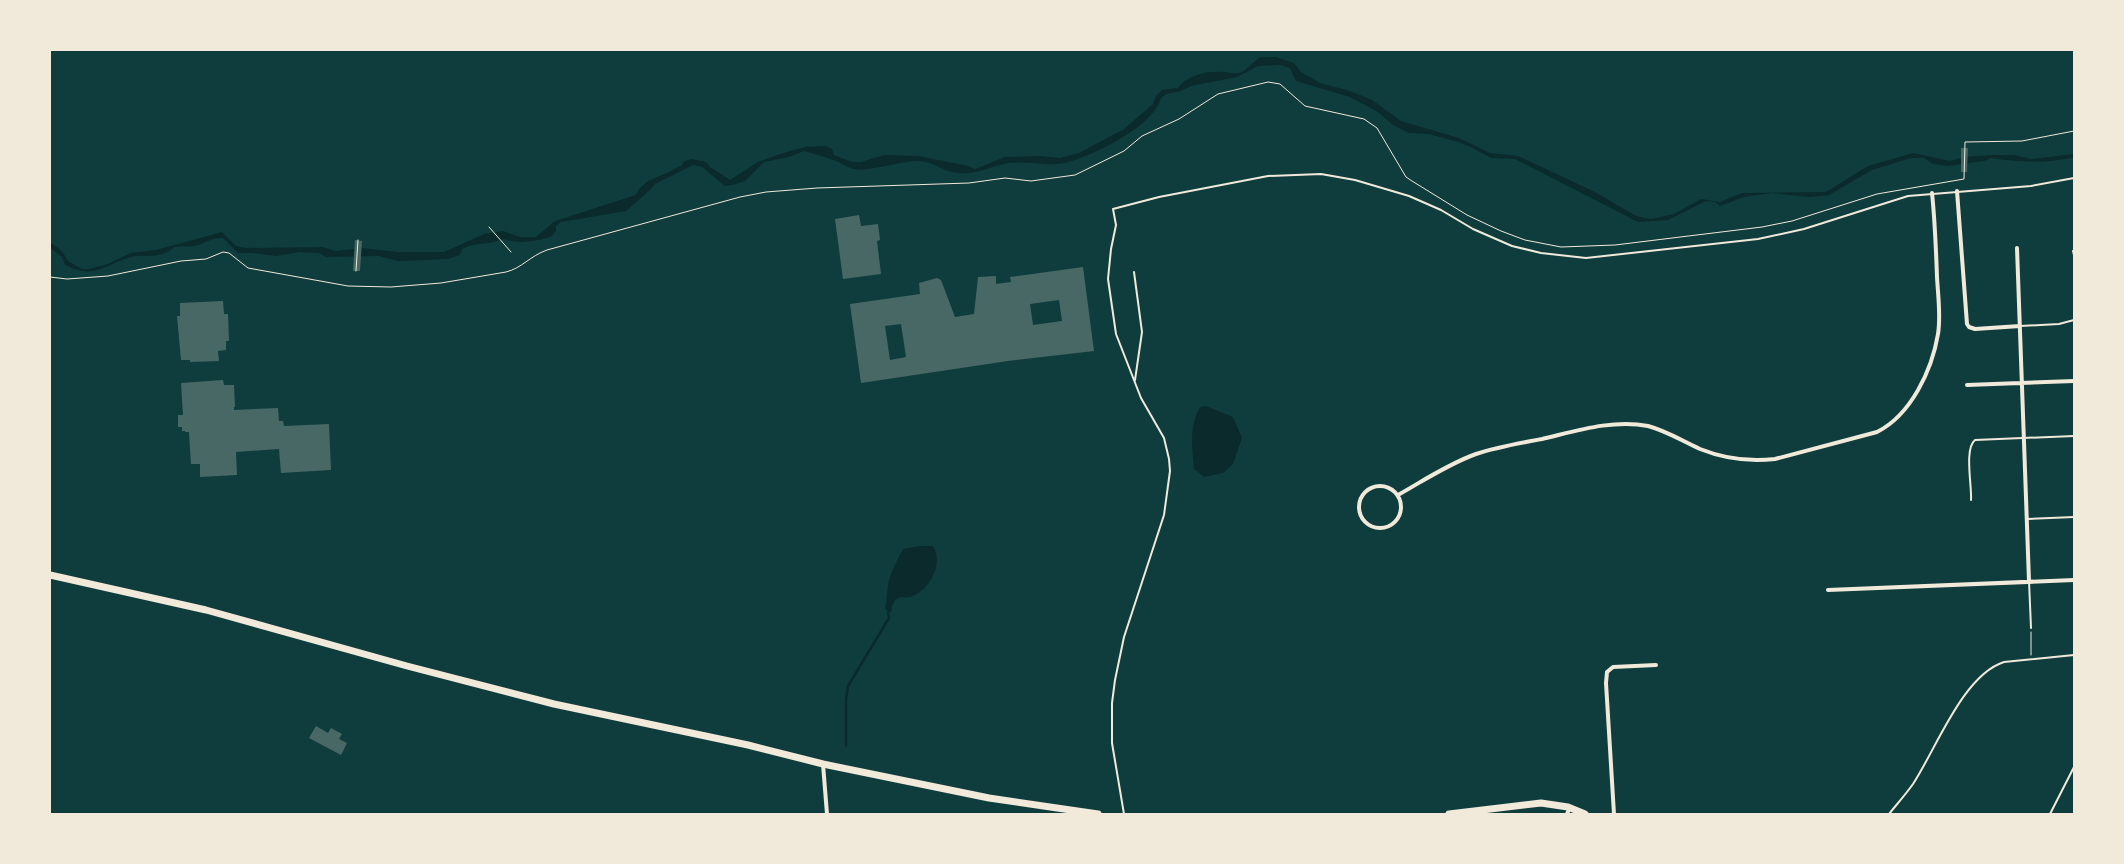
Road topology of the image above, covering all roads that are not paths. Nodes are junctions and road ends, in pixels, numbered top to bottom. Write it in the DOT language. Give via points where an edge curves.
graph roads {
  1 [pos="2074,178"];
  2 [pos="1957,191"];
  3 [pos="1932,193"];
  4 [pos="2017,248"];
  5 [pos="2073,251"];
  6 [pos="2074,255"];
  7 [pos="1134,272"];
  8 [pos="2074,320"];
  9 [pos="2020,326"];
  10 [pos="1134,380"];
  11 [pos="2074,381"];
  12 [pos="2022,383"];
  13 [pos="1967,385"];
  14 [pos="2074,436"];
  15 [pos="2024,439"];
  16 [pos="1398,495"];
  17 [pos="1971,500"];
  18 [pos="2073,517"];
  19 [pos="2027,519"];
  20 [pos="50,576"];
  21 [pos="2074,580"];
  22 [pos="2029,581"];
  23 [pos="1828,590"];
  24 [pos="2031,628"];
  25 [pos="2074,654"];
  26 [pos="1656,665"];
  27 [pos="823,764"];
  28 [pos="2074,767"];
  29 [pos="1568,811"];
  30 [pos="827,814"];
  31 [pos="1098,814"];
  32 [pos="1124,814"];
  33 [pos="1449,814"];
  34 [pos="1585,814"];
  35 [pos="1614,814"];
  36 [pos="1889,814"];
  37 [pos="2050,814"];
  1 -- 2 [label="lane" via="2031,186"];
  2 -- 3 [label="lane"];
  2 -- 9 [label="street" via="1967,324 1976,329"];
  3 -- 10 [label="lane" via="1908,196 1804,229 1758,238 1586,258 1512,246 1409,196 1321,174 1268,176 1136,202 1114,210 1116,225 1108,279 1116,334"];
  3 -- 16 [label="street" via="1937,336 1927,371 1917,390 1885,428 1775,459 1747,460 1721,456 1668,432 1645,426 1619,424 1596,427 1476,454"];
  4 -- 9 [label="street"];
  5 -- 6 [label="lane"];
  7 -- 10 [label="lane" via="1142,332"];
  8 -- 9 [label="lane"];
  9 -- 12 [label="street"];
  10 -- 32 [label="lane" via="1164,438 1170,471 1164,515 1124,637 1115,680 1112,743"];
  11 -- 12 [label="street"];
  12 -- 13 [label="street"];
  12 -- 15 [label="street"];
  14 -- 15 [label="lane"];
  15 -- 17 [label="lane" via="1975,440 1970,444"];
  15 -- 19 [label="street"];
  16 -- 16 [label="street" via="1384,486 1369,489 1359,502 1362,518 1376,528 1392,525 1401,511"];
  18 -- 19 [label="lane"];
  19 -- 22 [label="street"];
  20 -- 27 [label="highway" via="206,610 508,693"];
  21 -- 22 [label="street"];
  22 -- 23 [label="street"];
  22 -- 24 [label="lane"];
  25 -- 36 [label="lane" via="1998,664 1974,681 1912,786"];
  26 -- 35 [label="street" via="1618,666 1607,672"];
  27 -- 30 [label="street"];
  27 -- 31 [label="highway" via="998,800"];
  28 -- 37 [label="lane"];
  29 -- 33 [label="highway" via="1541,803"];
  29 -- 34 [label="highway"];
}
